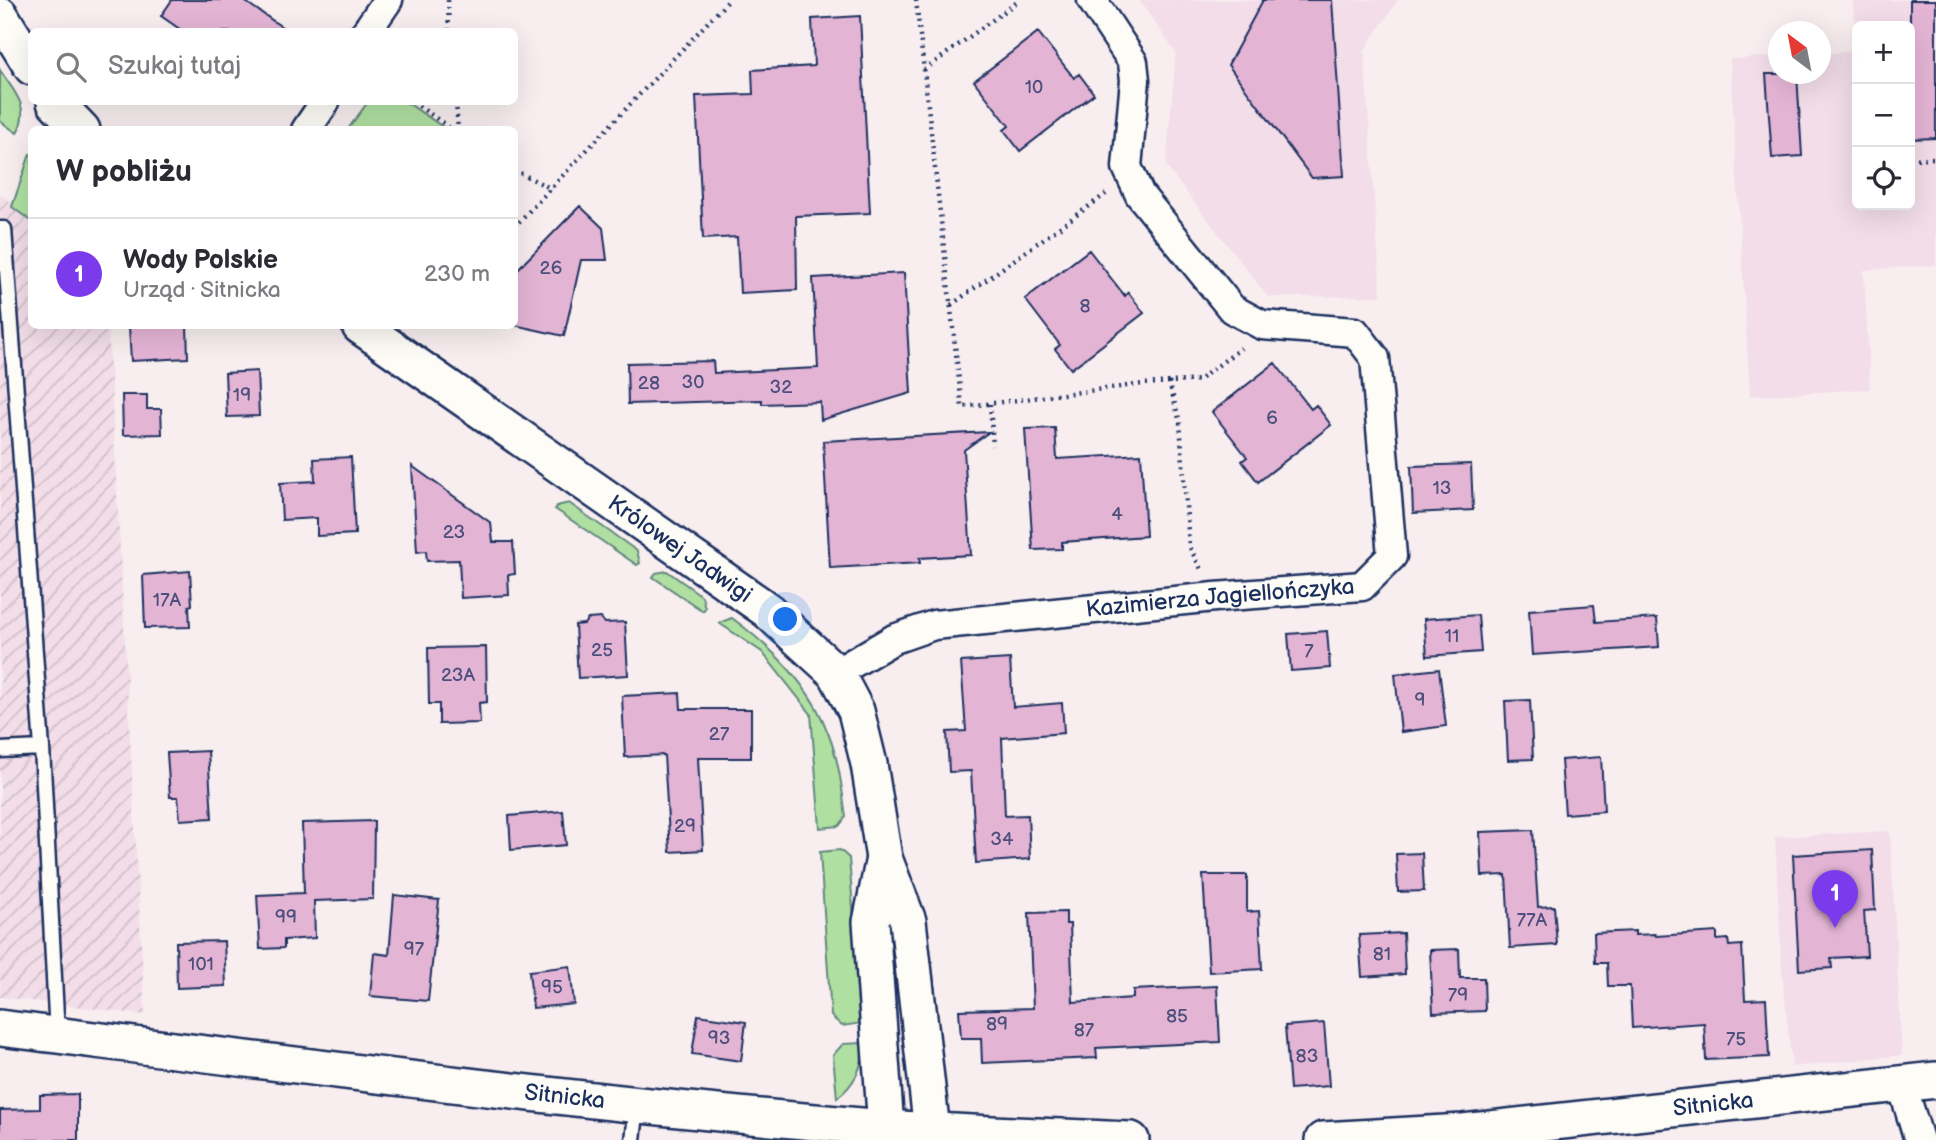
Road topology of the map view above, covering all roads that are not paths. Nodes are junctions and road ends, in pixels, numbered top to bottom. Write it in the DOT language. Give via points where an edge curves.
graph roads {
  1 [pos="388,0"];
  2 [pos="1092,0"];
  3 [pos="0,15"];
  4 [pos="369,28"];
  5 [pos="28,60"];
  6 [pos="58,105"];
  7 [pos="323,105"];
  8 [pos="78,126"];
  9 [pos="309,126"];
  10 [pos="0,229"];
  11 [pos="363,329"];
  12 [pos="836,673"];
  13 [pos="42,748"];
  14 [pos="0,750"];
  15 [pos="884,858"];
  16 [pos="0,1028"];
  17 [pos="57,1035"];
  18 [pos="1936,1080"];
  19 [pos="1902,1085"];
  20 [pos="637,1104"];
  21 [pos="792,1130"];
  22 [pos="906,1132"];
  23 [pos="633,1140"];
  24 [pos="1131,1140"];
  25 [pos="1323,1140"];
  26 [pos="1919,1140"];
  1 -- 4 [label="street"];
  2 -- 12 [label="street, Kazimierza Jagiellończyka" via="1133,62 1127,157 1130,178 1140,195 1232,309 1262,325 1356,332 1375,358 1392,555 1362,586 934,625 894,639"];
  3 -- 5 [label="street"];
  6 -- 8 [label="street"];
  7 -- 9 [label="street"];
  10 -- 13 [label="lane" via="4,229"];
  11 -- 12 [label="street, Królowej Jadwigi" via="767,610"];
  12 -- 15 [label="street, Królowej Jadwigi" via="856,711"];
  13 -- 14 [label="lane"];
  13 -- 17 [label="lane"];
  15 -- 22 [label="street, Królowej Jadwigi" via="871,922"];
  15 -- 22 [label="street, Królowej Jadwigi" via="908,920"];
  16 -- 17 [label="street, Sitnicka"];
  17 -- 20 [label="street, Sitnicka"];
  18 -- 19 [label="street, Sitnicka"];
  19 -- 25 [label="street, Sitnicka" via="1463,1132"];
  19 -- 26 [label="street"];
  20 -- 21 [label="street, Sitnicka"];
  20 -- 23 [label="lane"];
  21 -- 22 [label="street, Sitnicka"];
  22 -- 24 [label="street, Sitnicka"];
}
